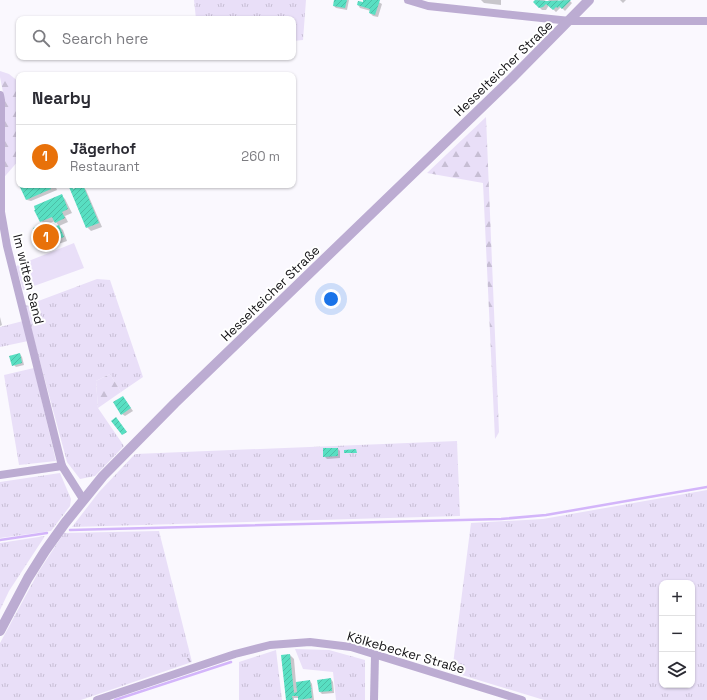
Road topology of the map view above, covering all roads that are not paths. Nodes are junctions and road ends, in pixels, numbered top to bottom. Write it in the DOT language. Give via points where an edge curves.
graph roads {
  1 [pos="408,0"];
  2 [pos="589,0"];
  3 [pos="570,21"];
  4 [pos="707,21"];
  5 [pos="0,95"];
  6 [pos="62,466"];
  7 [pos="0,475"];
  8 [pos="83,499"];
  9 [pos="0,631"];
  10 [pos="375,655"];
  11 [pos="97,700"];
  12 [pos="374,700"];
  13 [pos="522,700"];
  1 -- 3 [label="street" via="428,6"];
  2 -- 3 [label="street, Hesselteicher Straße"];
  3 -- 4 [label="street"];
  3 -- 8 [label="street, Hesselteicher Straße" via="169,408 116,461"];
  5 -- 6 [label="street, Im witten Sand" via="1,212"];
  6 -- 7 [label="street"];
  6 -- 8 [label="street, Im witten Sand"];
  8 -- 9 [label="street, Hesselteicher Straße" via="38,562"];
  10 -- 11 [label="street, Kölkebecker Straße" via="351,646 310,642 270,645 235,654"];
  10 -- 12 [label="street"];
  10 -- 13 [label="street, Kölkebecker Straße"];
}
